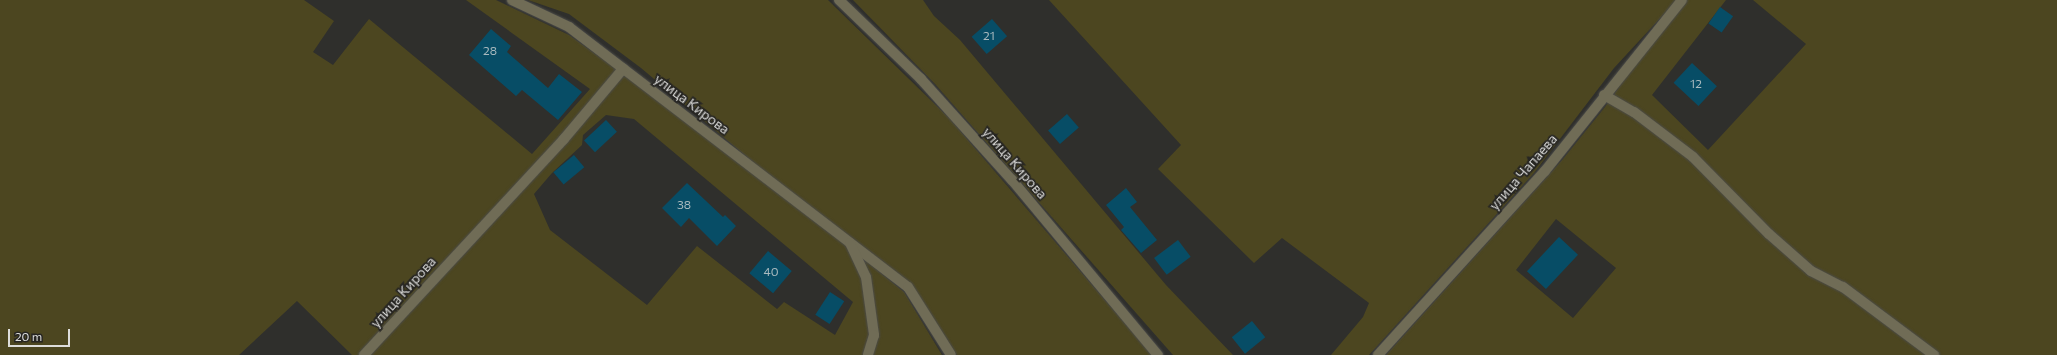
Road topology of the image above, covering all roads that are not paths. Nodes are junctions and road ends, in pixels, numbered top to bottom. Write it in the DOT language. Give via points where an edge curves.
graph roads {
  1 [pos="512,0"];
  2 [pos="839,0"];
  3 [pos="1682,0"];
  4 [pos="623,69"];
  5 [pos="1604,95"];
  6 [pos="848,240"];
  7 [pos="364,355"];
  8 [pos="868,355"];
  9 [pos="952,355"];
  10 [pos="1158,355"];
  11 [pos="1378,355"];
  12 [pos="1934,355"];
  1 -- 4 [label="street, улица Кирова" via="569,27"];
  2 -- 10 [label="street, улица Кирова" via="921,79 1012,180"];
  3 -- 5 [label="street, улица Чапаева"];
  4 -- 6 [label="street, улица Кирова"];
  4 -- 7 [label="street, улица Кирова" via="564,139"];
  5 -- 11 [label="street, улица Чапаева" via="1545,171"];
  5 -- 12 [label="street" via="1634,112 1693,157 1769,234 1811,271 1843,287"];
  6 -- 8 [label="street" via="866,277 874,335"];
  6 -- 9 [label="street, улица Кирова" via="908,287"];
}
